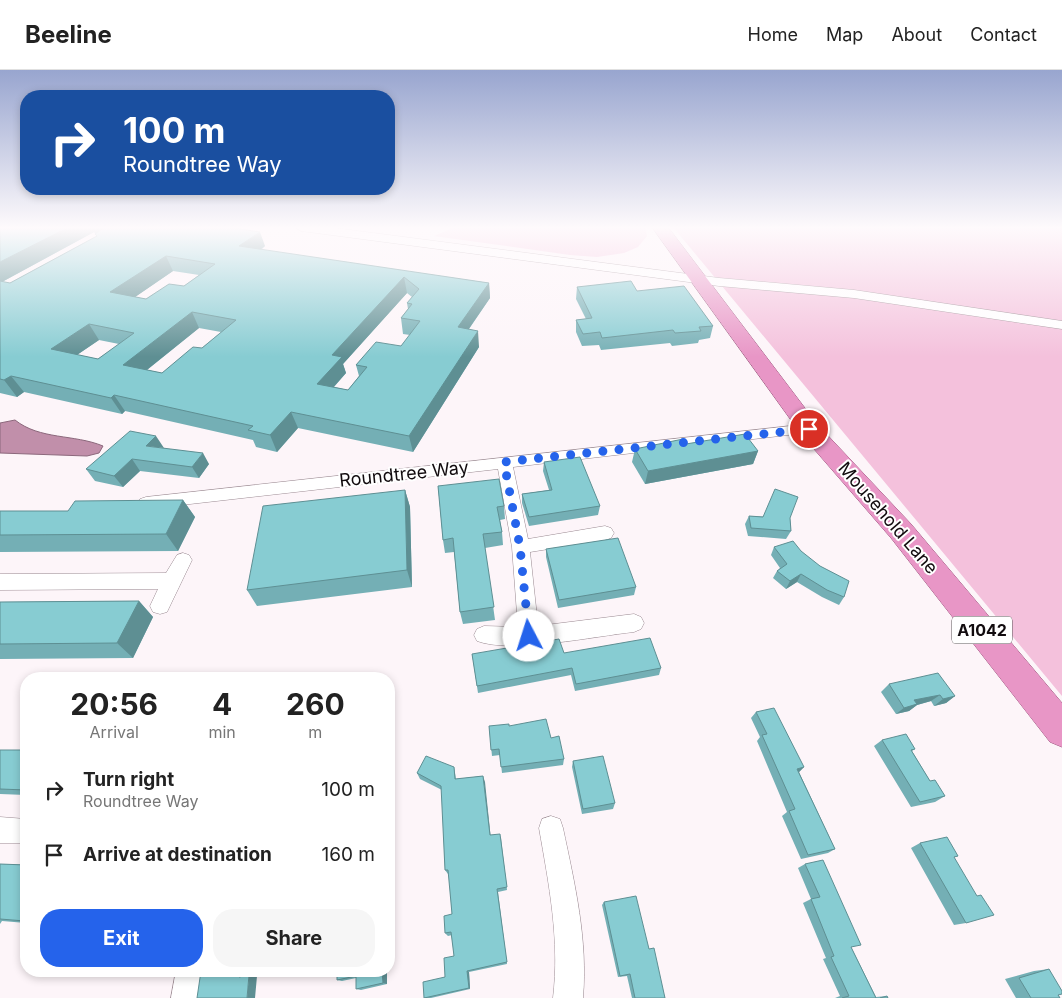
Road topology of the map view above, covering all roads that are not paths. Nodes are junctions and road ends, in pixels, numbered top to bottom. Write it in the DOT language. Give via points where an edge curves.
graph roads {
  1 [pos="634,270"];
  2 [pos="692,270"];
  3 [pos="700,280"];
  4 [pos="1062,325"];
  5 [pos="809,429"];
  6 [pos="504,462"];
  7 [pos="129,504"];
  8 [pos="605,533"];
  9 [pos="520,547"];
  10 [pos="183,560"];
  11 [pos="171,581"];
  12 [pos="0,582"];
  13 [pos="160,606"];
  14 [pos="634,623"];
  15 [pos="484,636"];
  16 [pos="529,636"];
  17 [pos="1062,730"];
  18 [pos="551,828"];
  19 [pos="0,830"];
  20 [pos="20,831"];
  21 [pos="189,977"];
  22 [pos="186,998"];
  23 [pos="568,998"];
  1 -- 3 [label="street"];
  2 -- 3 [label="highway, A1042"];
  3 -- 4 [label="street" via="854,294"];
  3 -- 5 [label="highway, Mousehold Lane / A1042"];
  5 -- 6 [label="street, Roundtree Way"];
  5 -- 17 [label="highway, Mousehold Lane / A1042" via="901,531"];
  6 -- 7 [label="street, Roundtree Way"];
  6 -- 9 [label="street"];
  8 -- 9 [label="street"];
  9 -- 16 [label="street"];
  10 -- 11 [label="street"];
  11 -- 12 [label="street"];
  11 -- 13 [label="street"];
  14 -- 16 [label="street"];
  15 -- 16 [label="street"];
  18 -- 23 [label="street" via="571,946"];
  19 -- 20 [label="street"];
  21 -- 22 [label="street"];
}
